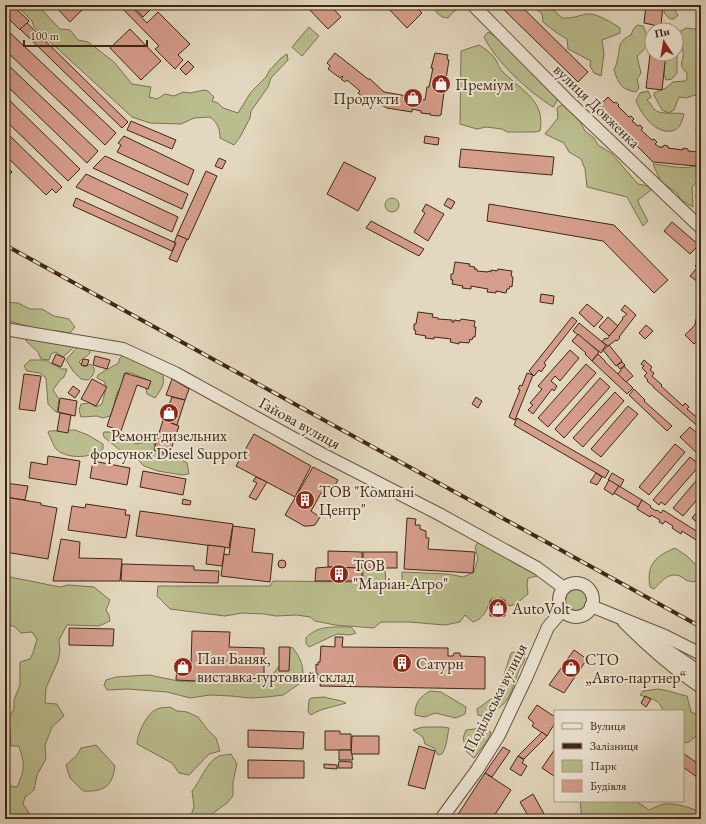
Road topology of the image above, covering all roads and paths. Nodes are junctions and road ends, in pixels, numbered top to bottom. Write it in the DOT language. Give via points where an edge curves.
graph roads {
  1 [pos="473,5"];
  2 [pos="701,228"];
  3 [pos="5,329"];
  4 [pos="564,588"];
  5 [pos="591,606"];
  6 [pos="562,610"];
  7 [pos="620,618"];
  8 [pos="701,654"];
  9 [pos="701,673"];
  10 [pos="701,687"];
  11 [pos="441,819"];
  1 -- 2 [label="street, вулиця Довженка" via="567,100"];
  3 -- 4 [label="street, Гайова вулиця" via="123,349 175,372 320,453 537,568"];
  4 -- 5 [label="street" via="575,584 585,586 592,595"];
  4 -- 6 [label="street" via="559,601"];
  5 -- 6 [label="street" via="585,614 576,617"];
  5 -- 7 [label="street"];
  6 -- 11 [label="street, Подільська вулиця" via="548,627 499,735"];
  7 -- 8 [label="street"];
  7 -- 9 [label="street"];
  7 -- 10 [label="street" via="655,653"];
}
